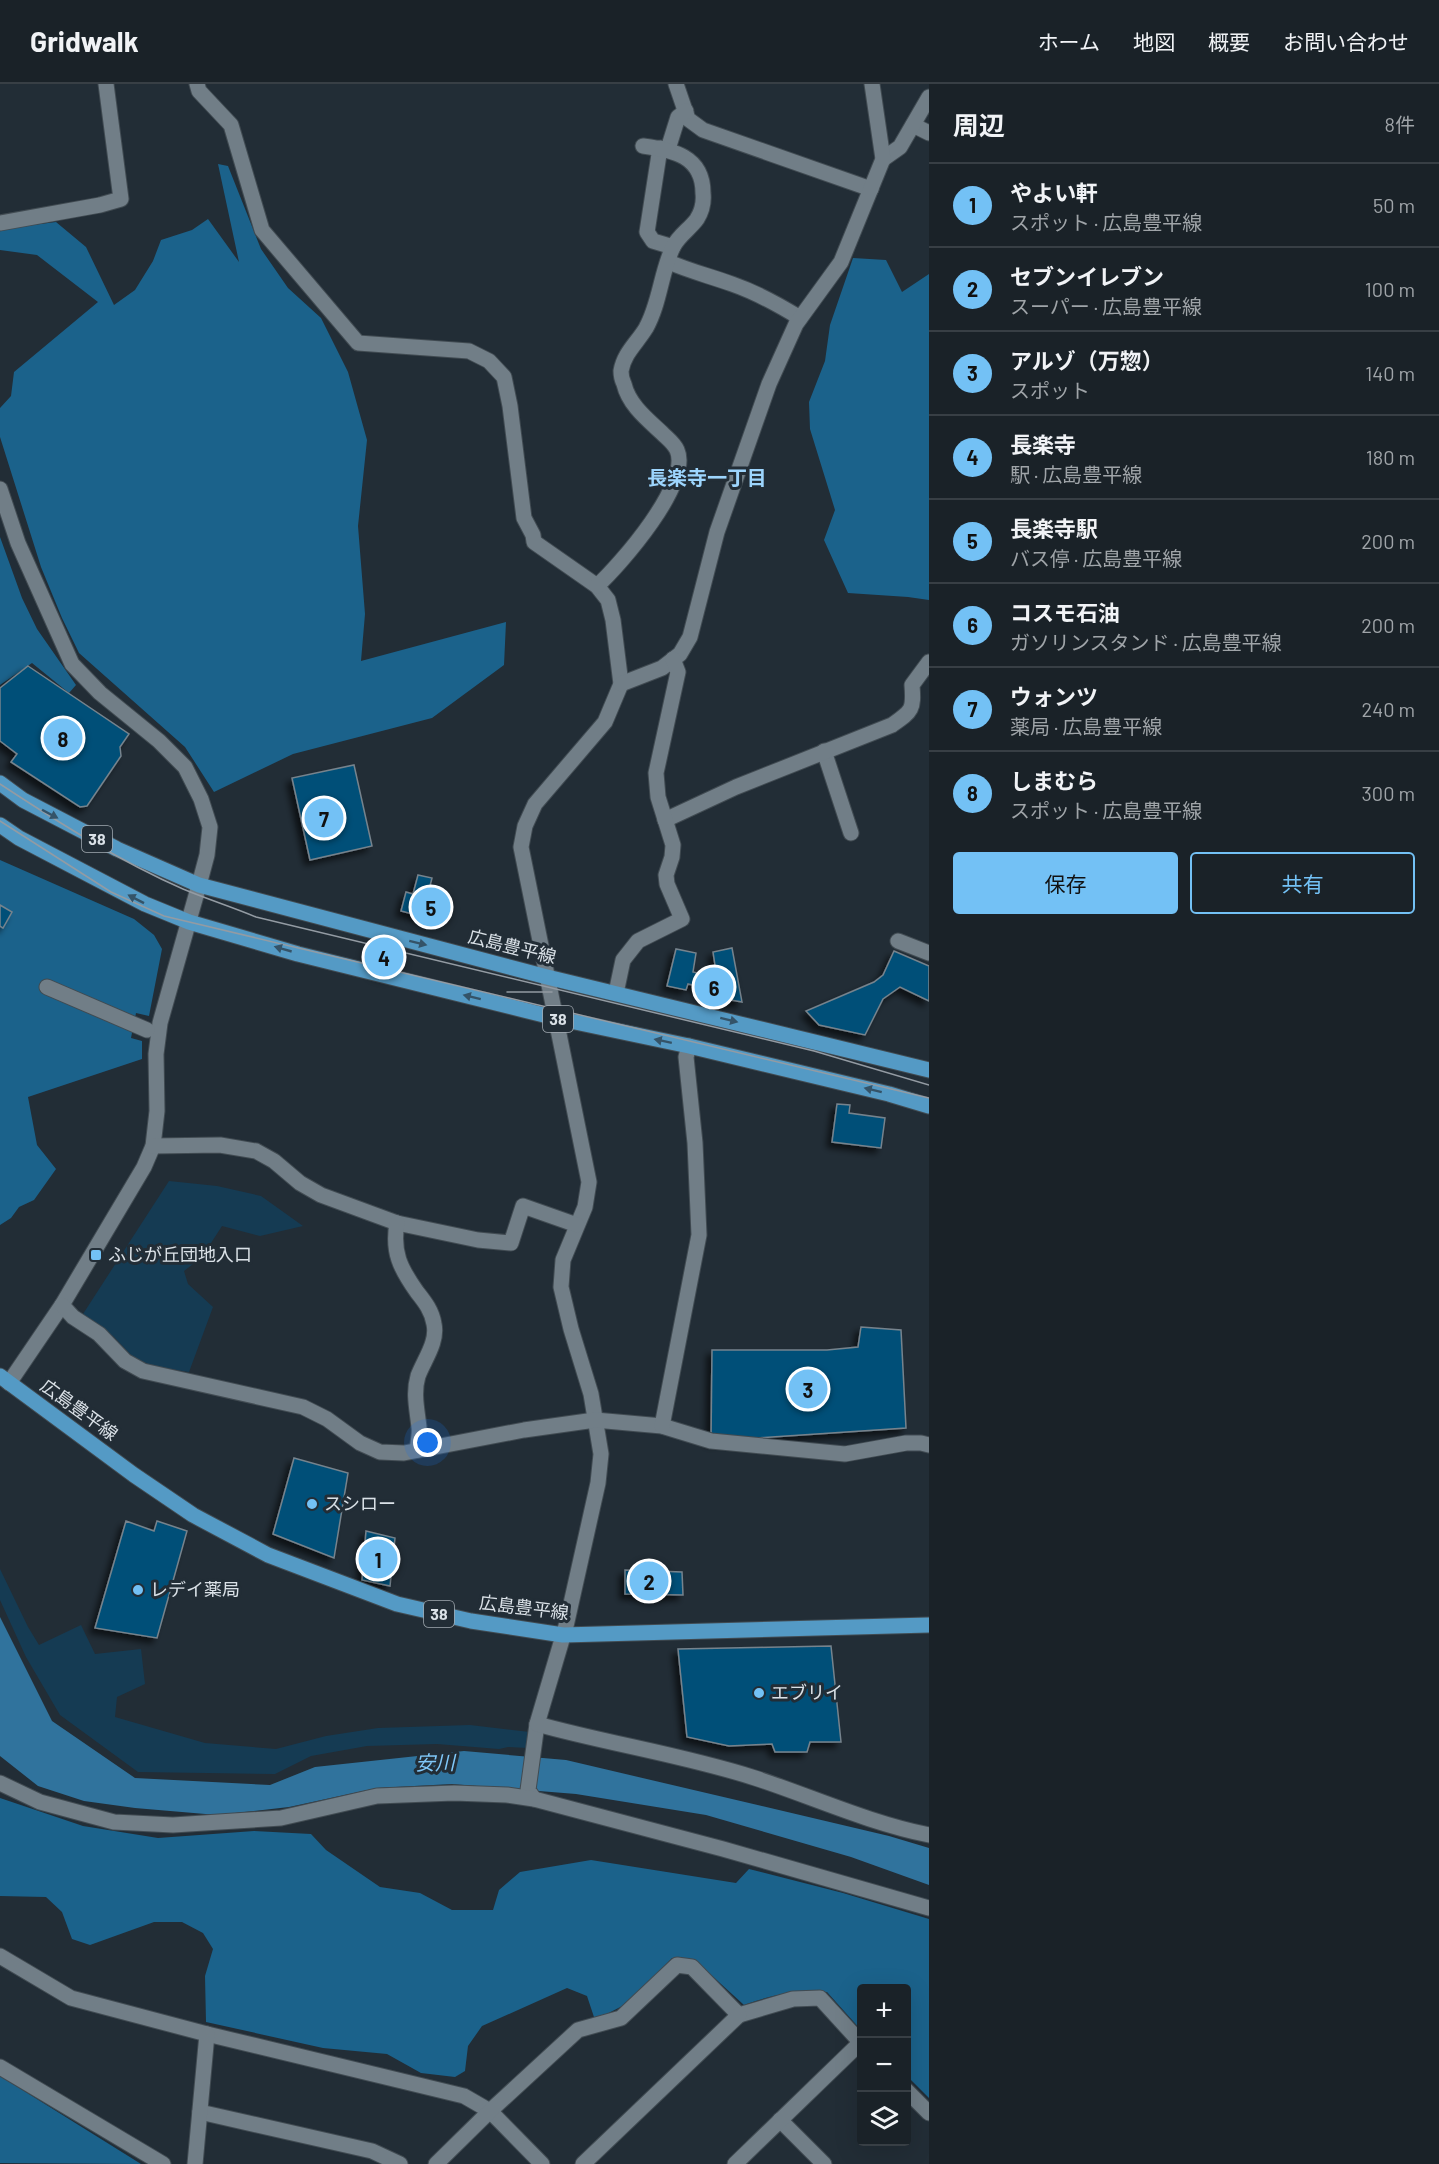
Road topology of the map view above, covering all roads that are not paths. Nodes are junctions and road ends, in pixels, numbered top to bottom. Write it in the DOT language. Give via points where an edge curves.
graph roads {
  1 [pos="106,84"];
  2 [pos="197,84"];
  3 [pos="676,84"];
  4 [pos="872,84"];
  5 [pos="929,97"];
  6 [pos="686,111"];
  7 [pos="913,125"];
  8 [pos="929,133"];
  9 [pos="643,146"];
  10 [pos="664,149"];
  11 [pos="883,159"];
  12 [pos="871,189"];
  13 [pos="0,223"];
  14 [pos="671,254"];
  15 [pos="800,318"];
  16 [pos="0,489"];
  17 [pos="597,586"];
  18 [pos="673,659"];
  19 [pos="929,662"];
  20 [pos="621,684"];
  21 [pos="824,751"];
  22 [pos="0,783"];
  23 [pos="665,820"];
  24 [pos="0,825"];
  25 [pos="851,833"];
  26 [pos="199,885"];
  27 [pos="189,922"];
  28 [pos="897,941"];
  29 [pos="929,953"];
  30 [pos="547,977"];
  31 [pos="47,987"];
  32 [pos="616,993"];
  33 [pos="556,1018"];
  34 [pos="147,1030"];
  35 [pos="689,1046"];
  36 [pos="929,1070"];
  37 [pos="929,1106"];
  38 [pos="153,1146"];
  39 [pos="397,1223"];
  40 [pos="577,1225"];
  41 [pos="62,1305"];
  42 [pos="5,1379"];
  43 [pos="595,1420"];
  44 [pos="662,1426"];
  45 [pos="929,1445"];
  46 [pos="417,1450"];
  47 [pos="929,1625"];
  48 [pos="563,1635"];
  49 [pos="537,1727"];
  50 [pos="0,1783"];
  51 [pos="531,1795"];
  52 [pos="929,1835"];
  53 [pos="929,1908"];
  54 [pos="0,1956"];
  55 [pos="739,2015"];
  56 [pos="207,2034"];
  57 [pos="857,2039"];
  58 [pos="857,2047"];
  59 [pos="0,2067"];
  60 [pos="908,2092"];
  61 [pos="490,2111"];
  62 [pos="200,2112"];
  63 [pos="929,2113"];
  64 [pos="780,2120"];
  65 [pos="163,2164"];
  66 [pos="195,2164"];
  67 [pos="400,2164"];
  68 [pos="436,2164"];
  69 [pos="542,2164"];
  70 [pos="584,2164"];
  71 [pos="735,2164"];
  72 [pos="824,2164"];
  1 -- 13 [label="street" via="121,199"];
  2 -- 17 [label="street" via="231,125 262,230 358,343 470,351 489,361 504,376 524,518 534,542"];
  3 -- 6 [label="street"];
  4 -- 11 [label="street"];
  5 -- 7 [label="street"];
  6 -- 10 [label="street" via="678,117"];
  6 -- 12 [label="street" via="688,119 703,129"];
  7 -- 8 [label="street"];
  7 -- 11 [label="street" via="900,147"];
  9 -- 10 [label="street"];
  10 -- 14 [label="street" via="647,232"];
  10 -- 14 [label="street" via="685,156 695,165 703,184 704,202 697,218"];
  11 -- 12 [label="street"];
  12 -- 15 [label="street" via="841,262"];
  14 -- 15 [label="street" via="692,272 732,284"];
  14 -- 17 [label="street" via="654,312 625,357 621,373 625,390 637,410 678,450 679,463 673,486 646,531"];
  15 -- 18 [label="street" via="769,384 717,532 690,637"];
  16 -- 26 [label="street" via="18,543 72,664 185,767 201,798 210,827"];
  17 -- 20 [label="street" via="608,600 613,620"];
  18 -- 20 [label="street" via="662,668"];
  18 -- 23 [label="street" via="678,672 656,772"];
  19 -- 21 [label="street" via="912,685 913,701 908,714 892,725"];
  20 -- 30 [label="street" via="605,722 535,804 525,826 521,847"];
  21 -- 23 [label="street"];
  21 -- 25 [label="street"];
  22 -- 26 [label="main road, 広島豊平線 / 38, one-way" via="23,800 117,849"];
  23 -- 32 [label="street" via="673,845 667,884 682,919 638,941 623,960"];
  27 -- 24 [label="main road, 38, one-way" via="144,904"];
  26 -- 27 [label="street"];
  26 -- 30 [label="main road, 広島豊平線 / 38, one-way"];
  33 -- 27 [label="main road, 38, one-way" via="298,954"];
  27 -- 38 [label="street" via="160,1023"];
  28 -- 29 [label="street"];
  30 -- 32 [label="main road, 広島豊平線 / 38"];
  30 -- 33 [label="street"];
  31 -- 34 [label="street"];
  32 -- 36 [label="main road, 広島豊平線 / 38, one-way"];
  35 -- 33 [label="main road, 38, one-way"];
  33 -- 40 [label="street" via="589,1182"];
  37 -- 35 [label="main road, 38, one-way"];
  35 -- 44 [label="street" via="686,1058 699,1235"];
  38 -- 39 [label="street" via="220,1145 256,1151 321,1195"];
  38 -- 41 [label="street"];
  39 -- 40 [label="street" via="511,1243 523,1206"];
  39 -- 46 [label="street" via="394,1241 400,1262 431,1310 435,1327 415,1395"];
  40 -- 43 [label="street" via="563,1260 561,1287"];
  41 -- 42 [label="street"];
  41 -- 46 [label="street" via="125,1361 143,1371 303,1407 380,1452"];
  42 -- 48 [label="main road, 広島豊平線 / 38" via="193,1515 268,1555 397,1604 471,1621"];
  43 -- 44 [label="street"];
  43 -- 46 [label="street"];
  43 -- 48 [label="street" via="601,1454 598,1483"];
  44 -- 45 [label="street" via="711,1441 845,1454 906,1443"];
  47 -- 48 [label="main road, 広島豊平線 / 38"];
  48 -- 49 [label="street"];
  49 -- 51 [label="street"];
  49 -- 52 [label="street" via="702,1763 900,1829"];
  50 -- 51 [label="street" via="40,1802 114,1822 174,1825 281,1818 377,1796 454,1792"];
  51 -- 53 [label="street"];
  54 -- 56 [label="street" via="71,1998"];
  55 -- 57 [label="street" via="793,1999 820,1998"];
  55 -- 61 [label="street" via="692,1967 677,1965 621,2018 578,2030"];
  55 -- 70 [label="street"];
  56 -- 61 [label="street" via="464,2096"];
  56 -- 62 [label="street"];
  58 -- 64 [label="street"];
  59 -- 65 [label="street"];
  60 -- 63 [label="street"];
  61 -- 68 [label="street"];
  61 -- 69 [label="street"];
  62 -- 66 [label="street"];
  62 -- 67 [label="street" via="372,2151"];
  64 -- 71 [label="street"];
  64 -- 72 [label="street"];
}
